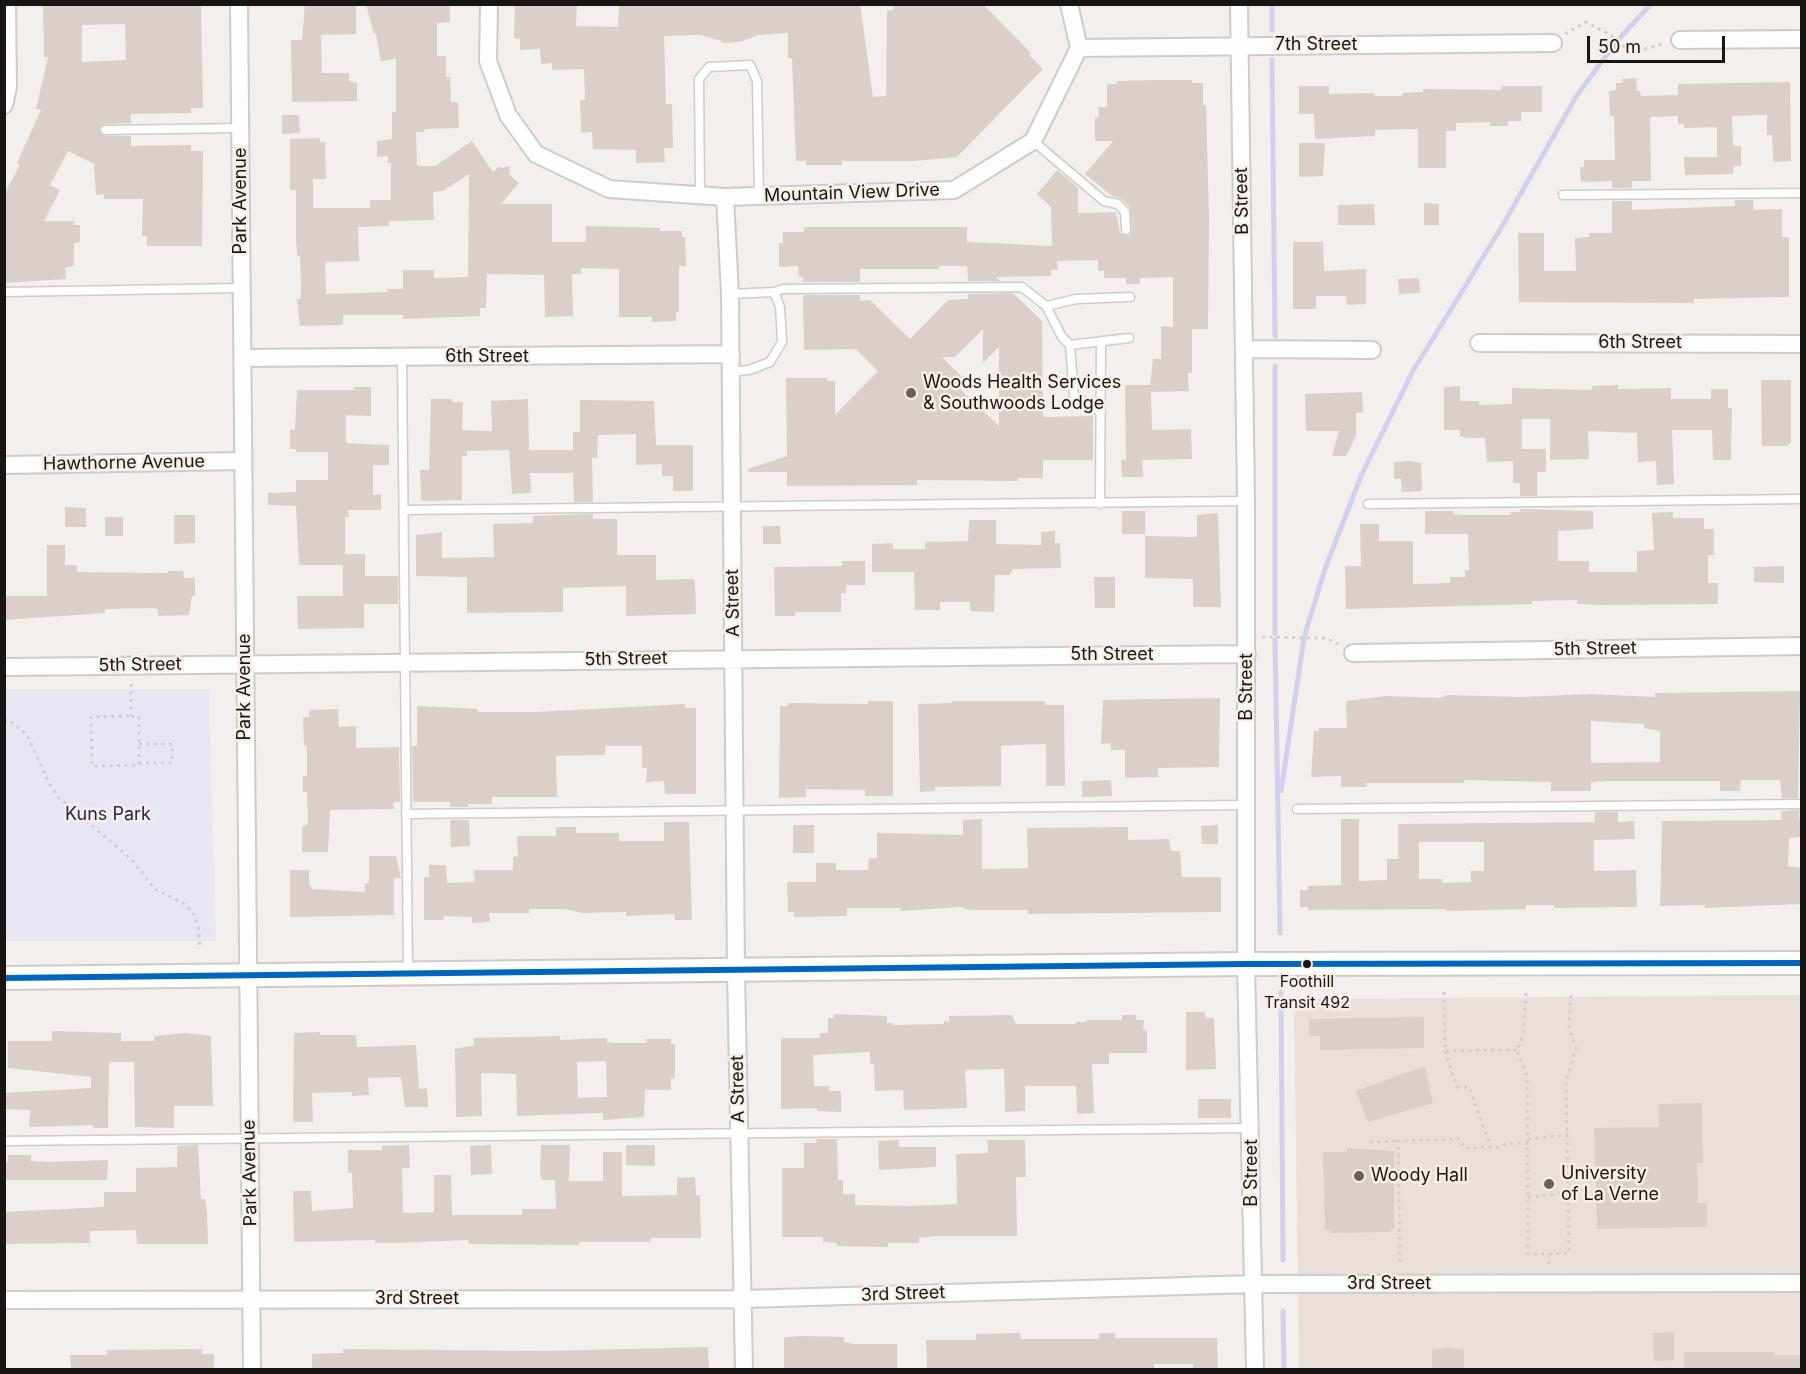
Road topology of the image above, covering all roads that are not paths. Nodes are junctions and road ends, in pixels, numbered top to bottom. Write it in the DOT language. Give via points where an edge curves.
graph roads {
  1 [pos="7,4"];
  2 [pos="239,4"];
  3 [pos="489,4"];
  4 [pos="1069,4"];
  5 [pos="1239,4"];
  6 [pos="1802,39"];
  7 [pos="1680,40"];
  8 [pos="1552,43"];
  9 [pos="1239,45"];
  10 [pos="1079,48"];
  11 [pos="4,105"];
  12 [pos="240,128"];
  13 [pos="105,130"];
  14 [pos="1034,141"];
  15 [pos="1802,193"];
  16 [pos="700,195"];
  17 [pos="1563,195"];
  18 [pos="759,196"];
  19 [pos="725,197"];
  20 [pos="1126,230"];
  21 [pos="241,288"];
  22 [pos="4,292"];
  23 [pos="774,292"];
  24 [pos="730,294"];
  25 [pos="1130,297"];
  26 [pos="1046,306"];
  27 [pos="1129,338"];
  28 [pos="1101,341"];
  29 [pos="1479,343"];
  30 [pos="1802,344"];
  31 [pos="1070,345"];
  32 [pos="1245,349"];
  33 [pos="1372,350"];
  34 [pos="731,354"];
  35 [pos="402,357"];
  36 [pos="243,358"];
  37 [pos="731,372"];
  38 [pos="1101,412"];
  39 [pos="243,461"];
  40 [pos="4,465"];
  41 [pos="1802,499"];
  42 [pos="1246,501"];
  43 [pos="1100,504"];
  44 [pos="1368,504"];
  45 [pos="732,507"];
  46 [pos="404,510"];
  47 [pos="1802,646"];
  48 [pos="1353,653"];
  49 [pos="1247,654"];
  50 [pos="734,658"];
  51 [pos="404,662"];
  52 [pos="245,664"];
  53 [pos="4,667"];
  54 [pos="1802,804"];
  55 [pos="1247,805"];
  56 [pos="1297,808"];
  57 [pos="735,811"];
  58 [pos="406,814"];
  59 [pos="1802,963"];
  60 [pos="1246,964"];
  61 [pos="736,972"];
  62 [pos="408,973"];
  63 [pos="247,976"];
  64 [pos="4,978"];
  65 [pos="1252,1128"];
  66 [pos="739,1135"];
  67 [pos="249,1138"];
  68 [pos="4,1141"];
  69 [pos="1802,1283"];
  70 [pos="1253,1284"];
  71 [pos="251,1299"];
  72 [pos="744,1299"];
  73 [pos="4,1300"];
  74 [pos="252,1370"];
  75 [pos="744,1370"];
  76 [pos="1255,1370"];
  1 -- 11 [label="street" via="8,87"];
  2 -- 12 [label="street, Park Avenue"];
  3 -- 16 [label="street" via="488,61 507,115 536,154 609,189"];
  4 -- 10 [label="street"];
  5 -- 9 [label="street, B Street"];
  6 -- 7 [label="street"];
  8 -- 9 [label="street, 7th Street"];
  9 -- 10 [label="street, 7th Street"];
  9 -- 32 [label="street, B Street"];
  10 -- 14 [label="street"];
  12 -- 13 [label="lane"];
  12 -- 21 [label="street, Park Avenue"];
  14 -- 18 [label="street, Mountain View Drive" via="954,190"];
  14 -- 20 [label="lane" via="1104,201 1118,204 1125,212"];
  15 -- 17 [label="lane"];
  16 -- 18 [label="lane" via="699,79 709,67 750,65 758,81"];
  16 -- 19 [label="street"];
  18 -- 19 [label="street, Mountain View Drive"];
  19 -- 24 [label="street, A Street"];
  21 -- 22 [label="lane"];
  21 -- 36 [label="street, Park Avenue"];
  23 -- 24 [label="lane"];
  23 -- 26 [label="lane" via="1022,287"];
  23 -- 37 [label="lane" via="780,307 782,342 770,362"];
  24 -- 34 [label="street, A Street"];
  25 -- 26 [label="lane" via="1076,299"];
  26 -- 31 [label="lane"];
  27 -- 28 [label="lane"];
  28 -- 31 [label="lane"];
  28 -- 38 [label="lane"];
  29 -- 30 [label="street, 6th Street"];
  31 -- 38 [label="lane" via="1074,396"];
  32 -- 33 [label="street"];
  32 -- 42 [label="street, B Street"];
  34 -- 35 [label="street, 6th Street"];
  34 -- 37 [label="street, A Street"];
  35 -- 36 [label="street, 6th Street"];
  35 -- 46 [label="lane"];
  36 -- 39 [label="street, Park Avenue"];
  37 -- 45 [label="street, A Street"];
  38 -- 43 [label="lane"];
  39 -- 40 [label="street, Hawthorne Avenue"];
  39 -- 52 [label="street, Park Avenue"];
  41 -- 44 [label="lane"];
  42 -- 43 [label="lane"];
  42 -- 49 [label="street, B Street"];
  43 -- 45 [label="lane"];
  45 -- 46 [label="lane"];
  45 -- 50 [label="street, A Street"];
  46 -- 51 [label="lane"];
  47 -- 48 [label="street, 5th Street"];
  49 -- 50 [label="street, 5th Street"];
  49 -- 55 [label="street, B Street"];
  50 -- 51 [label="street, 5th Street"];
  50 -- 57 [label="street, A Street"];
  51 -- 52 [label="street, 5th Street"];
  51 -- 58 [label="lane"];
  52 -- 53 [label="street, 5th Street"];
  52 -- 63 [label="street, Park Avenue"];
  54 -- 56 [label="lane"];
  55 -- 57 [label="lane"];
  55 -- 60 [label="street, B Street"];
  57 -- 58 [label="lane"];
  57 -- 61 [label="street, A Street"];
  58 -- 62 [label="lane"];
  59 -- 60 [label="main road"];
  60 -- 61 [label="main road"];
  60 -- 65 [label="street, B Street"];
  61 -- 62 [label="main road"];
  61 -- 66 [label="street, A Street"];
  62 -- 63 [label="main road"];
  63 -- 64 [label="main road"];
  63 -- 67 [label="street, Park Avenue"];
  65 -- 66 [label="lane" via="1026,1128"];
  65 -- 70 [label="street, B Street"];
  66 -- 67 [label="lane"];
  66 -- 72 [label="street, A Street"];
  67 -- 68 [label="lane"];
  67 -- 71 [label="street, Park Avenue"];
  69 -- 70 [label="street, 3rd Street"];
  70 -- 72 [label="street, 3rd Street"];
  70 -- 76 [label="street, B Street"];
  71 -- 72 [label="street, 3rd Street"];
  71 -- 73 [label="street, 3rd Street"];
  71 -- 74 [label="street, Park Avenue"];
  72 -- 75 [label="street, A Street"];
}
